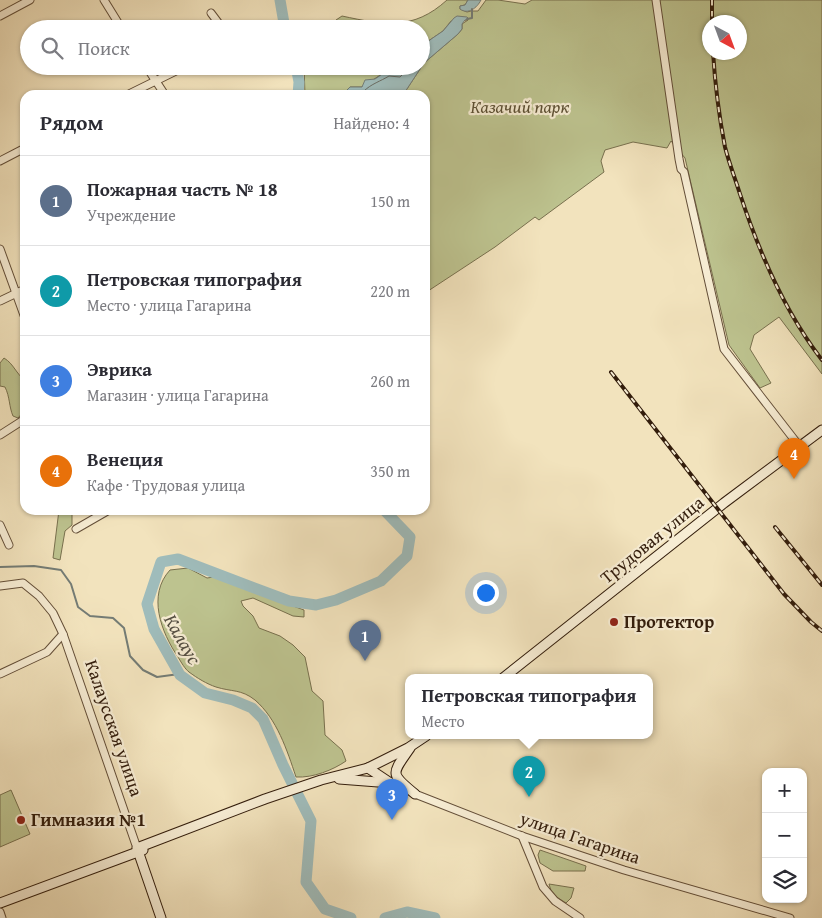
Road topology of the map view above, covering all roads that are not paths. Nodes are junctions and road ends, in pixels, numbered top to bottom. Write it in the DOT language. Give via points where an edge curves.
graph roads {
  1 [pos="30,0"];
  2 [pos="104,0"];
  3 [pos="656,0"];
  4 [pos="211,13"];
  5 [pos="0,16"];
  6 [pos="116,20"];
  7 [pos="216,20"];
  8 [pos="152,75"];
  9 [pos="166,75"];
  10 [pos="155,80"];
  11 [pos="136,90"];
  12 [pos="162,90"];
  13 [pos="20,151"];
  14 [pos="0,161"];
  15 [pos="0,249"];
  16 [pos="20,292"];
  17 [pos="17,293"];
  18 [pos="0,301"];
  19 [pos="20,302"];
  20 [pos="20,422"];
  21 [pos="822,430"];
  22 [pos="0,435"];
  23 [pos="800,447"];
  24 [pos="101,515"];
  25 [pos="0,525"];
  26 [pos="76,530"];
  27 [pos="9,545"];
  28 [pos="0,586"];
  29 [pos="63,634"];
  30 [pos="0,674"];
  31 [pos="508,674"];
  32 [pos="422,739"];
  33 [pos="411,746"];
  34 [pos="368,768"];
  35 [pos="321,780"];
  36 [pos="391,784"];
  37 [pos="415,794"];
  38 [pos="522,836"];
  39 [pos="138,849"];
  40 [pos="0,902"];
  41 [pos="0,912"];
  42 [pos="2,918"];
  43 [pos="161,918"];
  44 [pos="580,918"];
  45 [pos="790,918"];
  1 -- 5 [label="street"];
  2 -- 6 [label="street"];
  3 -- 23 [label="street" via="678,159 686,181 724,349"];
  4 -- 7 [label="street"];
  8 -- 10 [label="street"];
  9 -- 10 [label="street"];
  10 -- 11 [label="street"];
  10 -- 12 [label="street"];
  13 -- 14 [label="street"];
  15 -- 17 [label="street"];
  16 -- 17 [label="street"];
  17 -- 18 [label="street"];
  17 -- 19 [label="street"];
  20 -- 22 [label="street"];
  21 -- 23 [label="main road, Трудовая улица"];
  23 -- 31 [label="main road, Трудовая улица"];
  24 -- 26 [label="street"];
  25 -- 27 [label="street"];
  28 -- 29 [label="street, Калаусская улица" via="23,582 53,613"];
  29 -- 30 [label="street" via="47,652"];
  29 -- 39 [label="street, Калаусская улица"];
  32 -- 33 [label="main road"];
  33 -- 34 [label="main road"];
  33 -- 37 [label="main road" via="396,768 396,776"];
  34 -- 35 [label="main road"];
  34 -- 36 [label="main road, улица Гагарина"];
  35 -- 36 [label="main road"];
  35 -- 39 [label="main road"];
  36 -- 37 [label="main road, улица Гагарина"];
  37 -- 38 [label="street, улица Гагарина"];
  38 -- 44 [label="street" via="543,887 555,901"];
  38 -- 45 [label="street, улица Гагарина" via="661,882"];
  39 -- 40 [label="main road"];
  39 -- 43 [label="main road, Калаусская улица"];
  41 -- 42 [label="street"];
}
